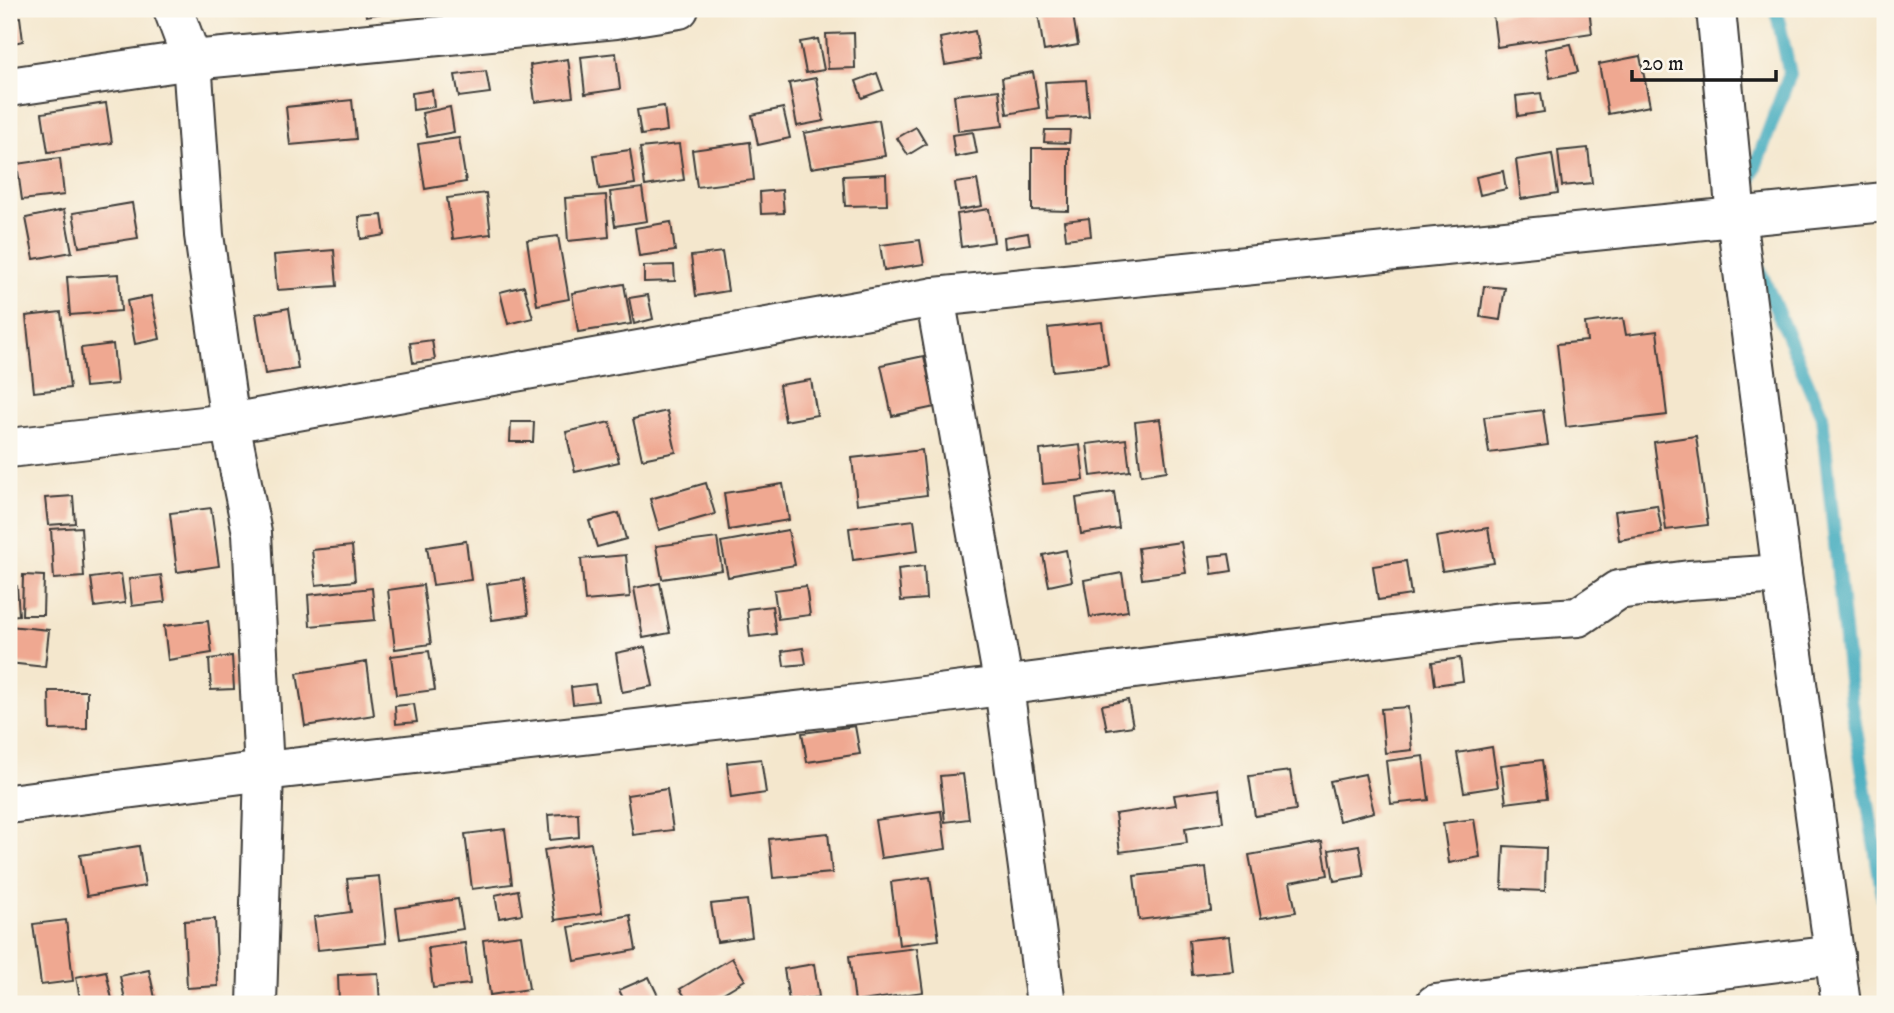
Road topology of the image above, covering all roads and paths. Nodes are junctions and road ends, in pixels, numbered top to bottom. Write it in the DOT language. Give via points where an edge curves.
graph roads {
  1 [pos="173,9"];
  2 [pos="679,9"];
  3 [pos="1716,9"];
  4 [pos="192,60"];
  5 [pos="9,87"];
  6 [pos="1885,201"];
  7 [pos="1737,218"];
  8 [pos="935,297"];
  9 [pos="230,423"];
  10 [pos="9,448"];
  11 [pos="1782,574"];
  12 [pos="1004,687"];
  13 [pos="264,771"];
  14 [pos="9,804"];
  15 [pos="1835,955"];
  16 [pos="257,1004"];
  17 [pos="1046,1004"];
  18 [pos="1435,1004"];
  19 [pos="1841,1004"];
  1 -- 4 [label="street"];
  2 -- 4 [label="street"];
  3 -- 7 [label="street"];
  4 -- 5 [label="street"];
  4 -- 9 [label="street" via="204,235"];
  6 -- 7 [label="street"];
  7 -- 8 [label="street"];
  7 -- 11 [label="street"];
  8 -- 9 [label="street"];
  8 -- 12 [label="street"];
  9 -- 10 [label="street"];
  9 -- 13 [label="street" via="252,533"];
  11 -- 12 [label="street" via="1618,590 1578,617 1501,622"];
  11 -- 15 [label="street"];
  12 -- 13 [label="street"];
  12 -- 17 [label="street"];
  13 -- 14 [label="street"];
  13 -- 16 [label="street"];
  15 -- 18 [label="street"];
  15 -- 19 [label="street"];
}
